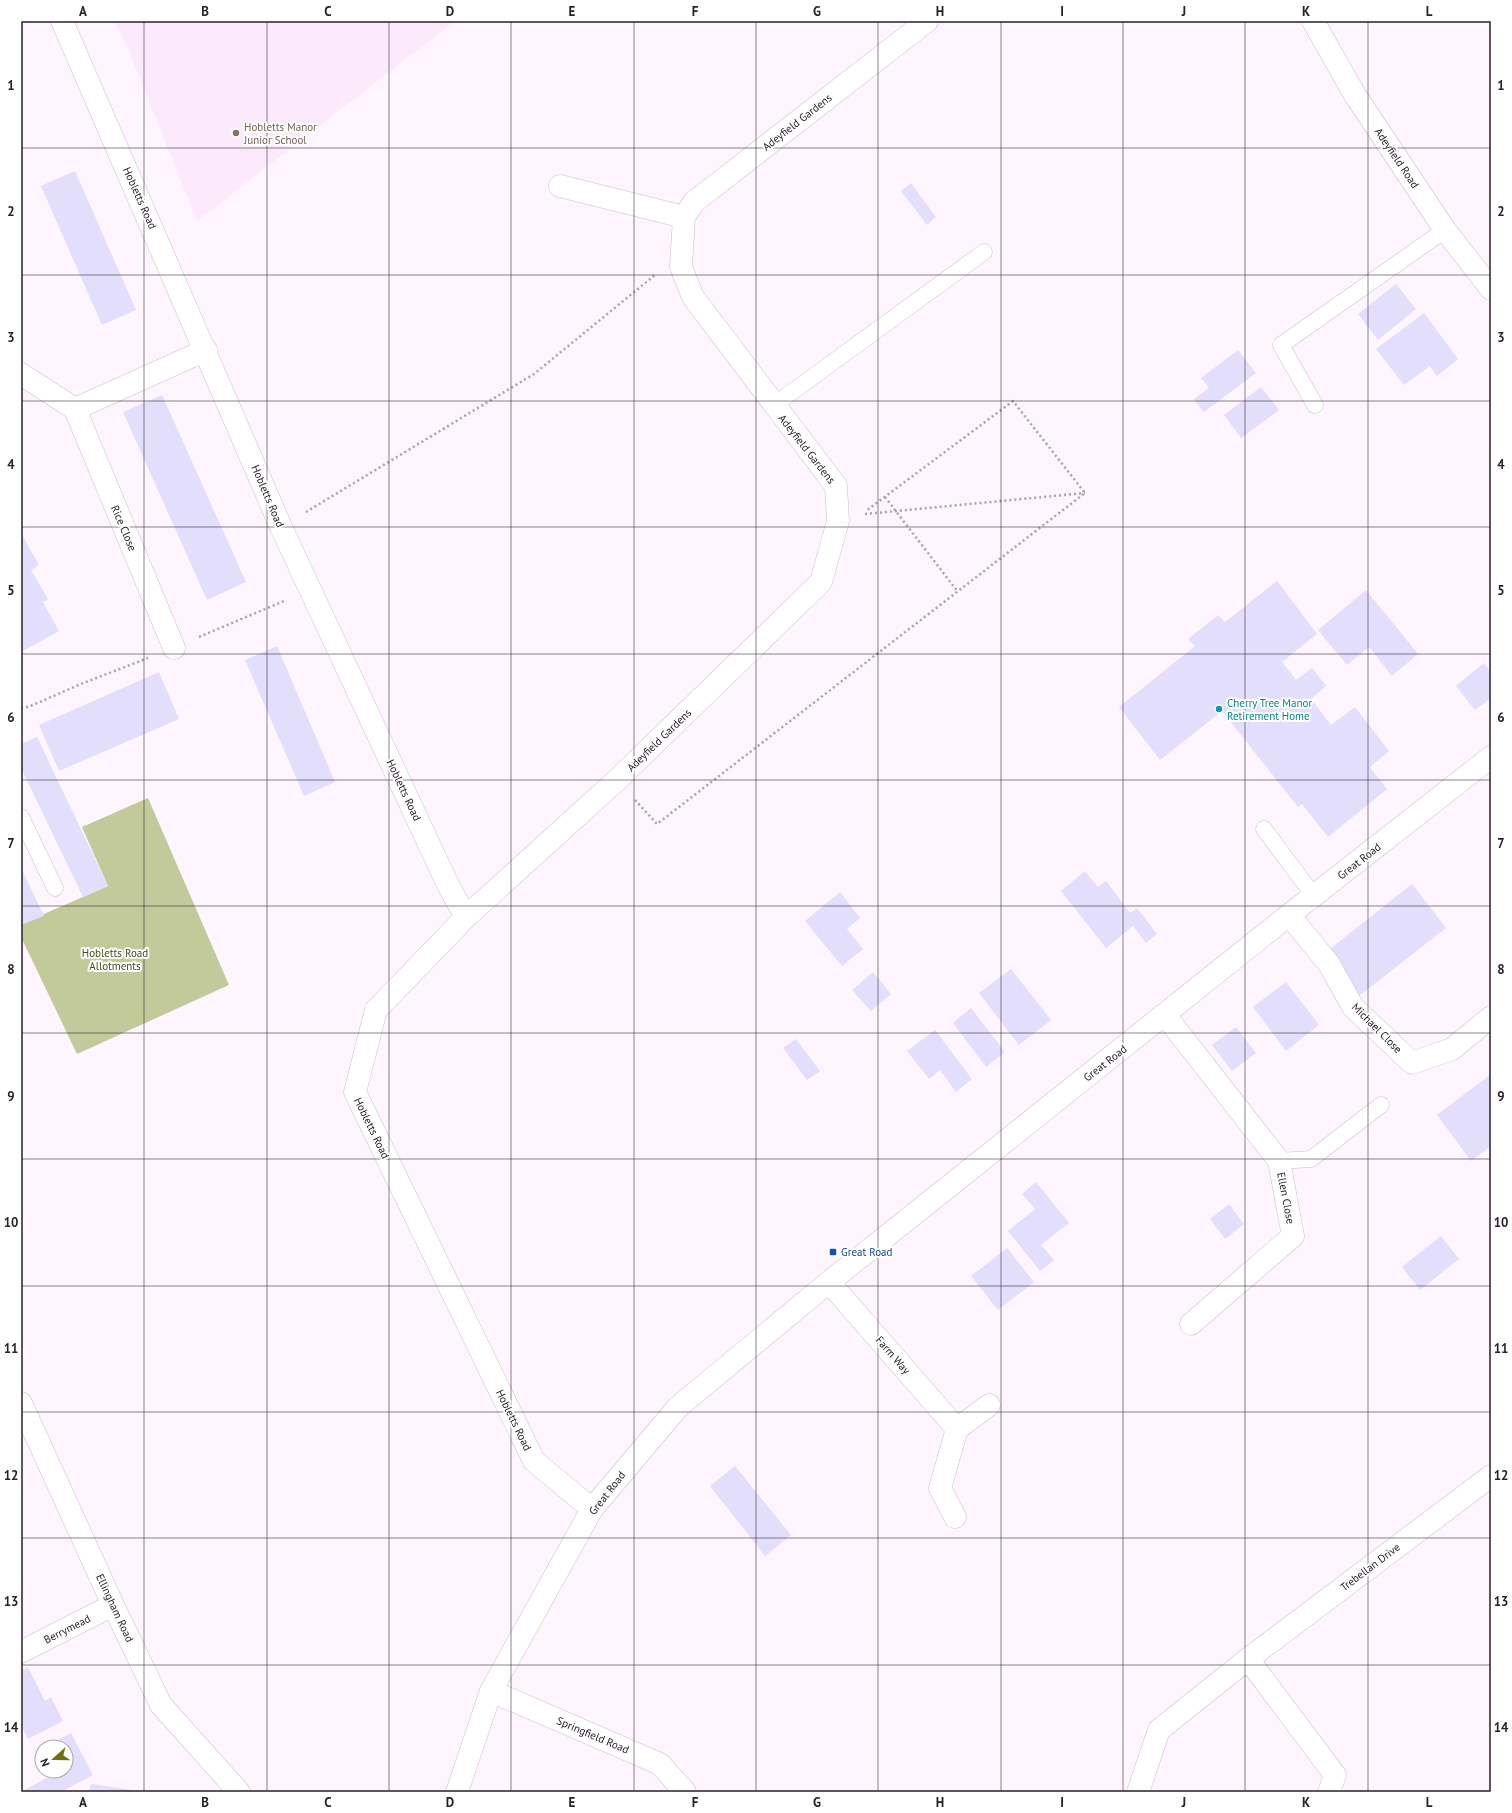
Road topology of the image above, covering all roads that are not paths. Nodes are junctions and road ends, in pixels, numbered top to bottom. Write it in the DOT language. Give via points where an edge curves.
graph roads {
  1 [pos="62,21"];
  2 [pos="927,21"];
  3 [pos="1313,21"];
  4 [pos="560,186"];
  5 [pos="684,217"];
  6 [pos="1445,230"];
  7 [pos="984,252"];
  8 [pos="1491,289"];
  9 [pos="206,350"];
  10 [pos="21,374"];
  11 [pos="774,405"];
  12 [pos="1315,405"];
  13 [pos="75,409"];
  14 [pos="174,648"];
  15 [pos="1491,757"];
  16 [pos="21,817"];
  17 [pos="1264,829"];
  18 [pos="55,888"];
  19 [pos="1314,896"];
  20 [pos="1290,915"];
  21 [pos="466,916"];
  22 [pos="1165,1015"];
  23 [pos="1491,1017"];
  24 [pos="1381,1105"];
  25 [pos="1279,1161"];
  26 [pos="829,1282"];
  27 [pos="1191,1324"];
  28 [pos="21,1403"];
  29 [pos="989,1405"];
  30 [pos="957,1429"];
  31 [pos="1491,1476"];
  32 [pos="592,1509"];
  33 [pos="956,1517"];
  34 [pos="113,1605"];
  35 [pos="21,1652"];
  36 [pos="1248,1659"];
  37 [pos="491,1691"];
  38 [pos="239,1792"];
  39 [pos="457,1792"];
  40 [pos="685,1792"];
  41 [pos="1138,1792"];
  42 [pos="1329,1792"];
  1 -- 9 [label="street, Hobletts Road"];
  2 -- 5 [label="street, Adeyfield Gardens" via="694,202"];
  3 -- 6 [label="street, Adeyfield Road" via="1355,94"];
  4 -- 5 [label="street"];
  5 -- 11 [label="street, Adeyfield Gardens" via="681,267 693,297"];
  6 -- 8 [label="street, Adeyfield Road"];
  6 -- 12 [label="lane" via="1281,345"];
  7 -- 11 [label="lane"];
  9 -- 13 [label="street"];
  9 -- 21 [label="street, Hobletts Road" via="281,527 449,887"];
  10 -- 13 [label="street"];
  11 -- 21 [label="street, Adeyfield Gardens" via="836,486 838,521 821,582 617,780"];
  13 -- 14 [label="street, Rice Close"];
  15 -- 19 [label="street, Great Road"];
  16 -- 18 [label="lane"];
  17 -- 19 [label="lane"];
  19 -- 20 [label="street, Great Road"];
  20 -- 22 [label="street, Great Road"];
  20 -- 23 [label="street, Michael Close" via="1329,964 1353,1007 1412,1064 1452,1049"];
  21 -- 32 [label="street, Hobletts Road" via="376,1010 355,1092 534,1461"];
  22 -- 25 [label="street, Ellen Close"];
  22 -- 26 [label="street, Great Road"];
  24 -- 25 [label="lane" via="1311,1159"];
  25 -- 27 [label="street, Ellen Close" via="1293,1236"];
  26 -- 30 [label="street, Farm Way"];
  26 -- 32 [label="street, Great Road" via="678,1407"];
  28 -- 34 [label="street, Ellingham Road"];
  29 -- 30 [label="street"];
  30 -- 33 [label="street" via="940,1488"];
  31 -- 36 [label="street, Trebellan Drive"];
  32 -- 37 [label="street, Great Road"];
  34 -- 35 [label="street, Berrymead"];
  34 -- 38 [label="street, Ellingham Road" via="161,1705"];
  36 -- 41 [label="street, Trebellan Drive" via="1159,1730"];
  36 -- 42 [label="street" via="1335,1775"];
  37 -- 39 [label="street, Great Road"];
  37 -- 40 [label="street, Springfield Road" via="660,1764"];
}
